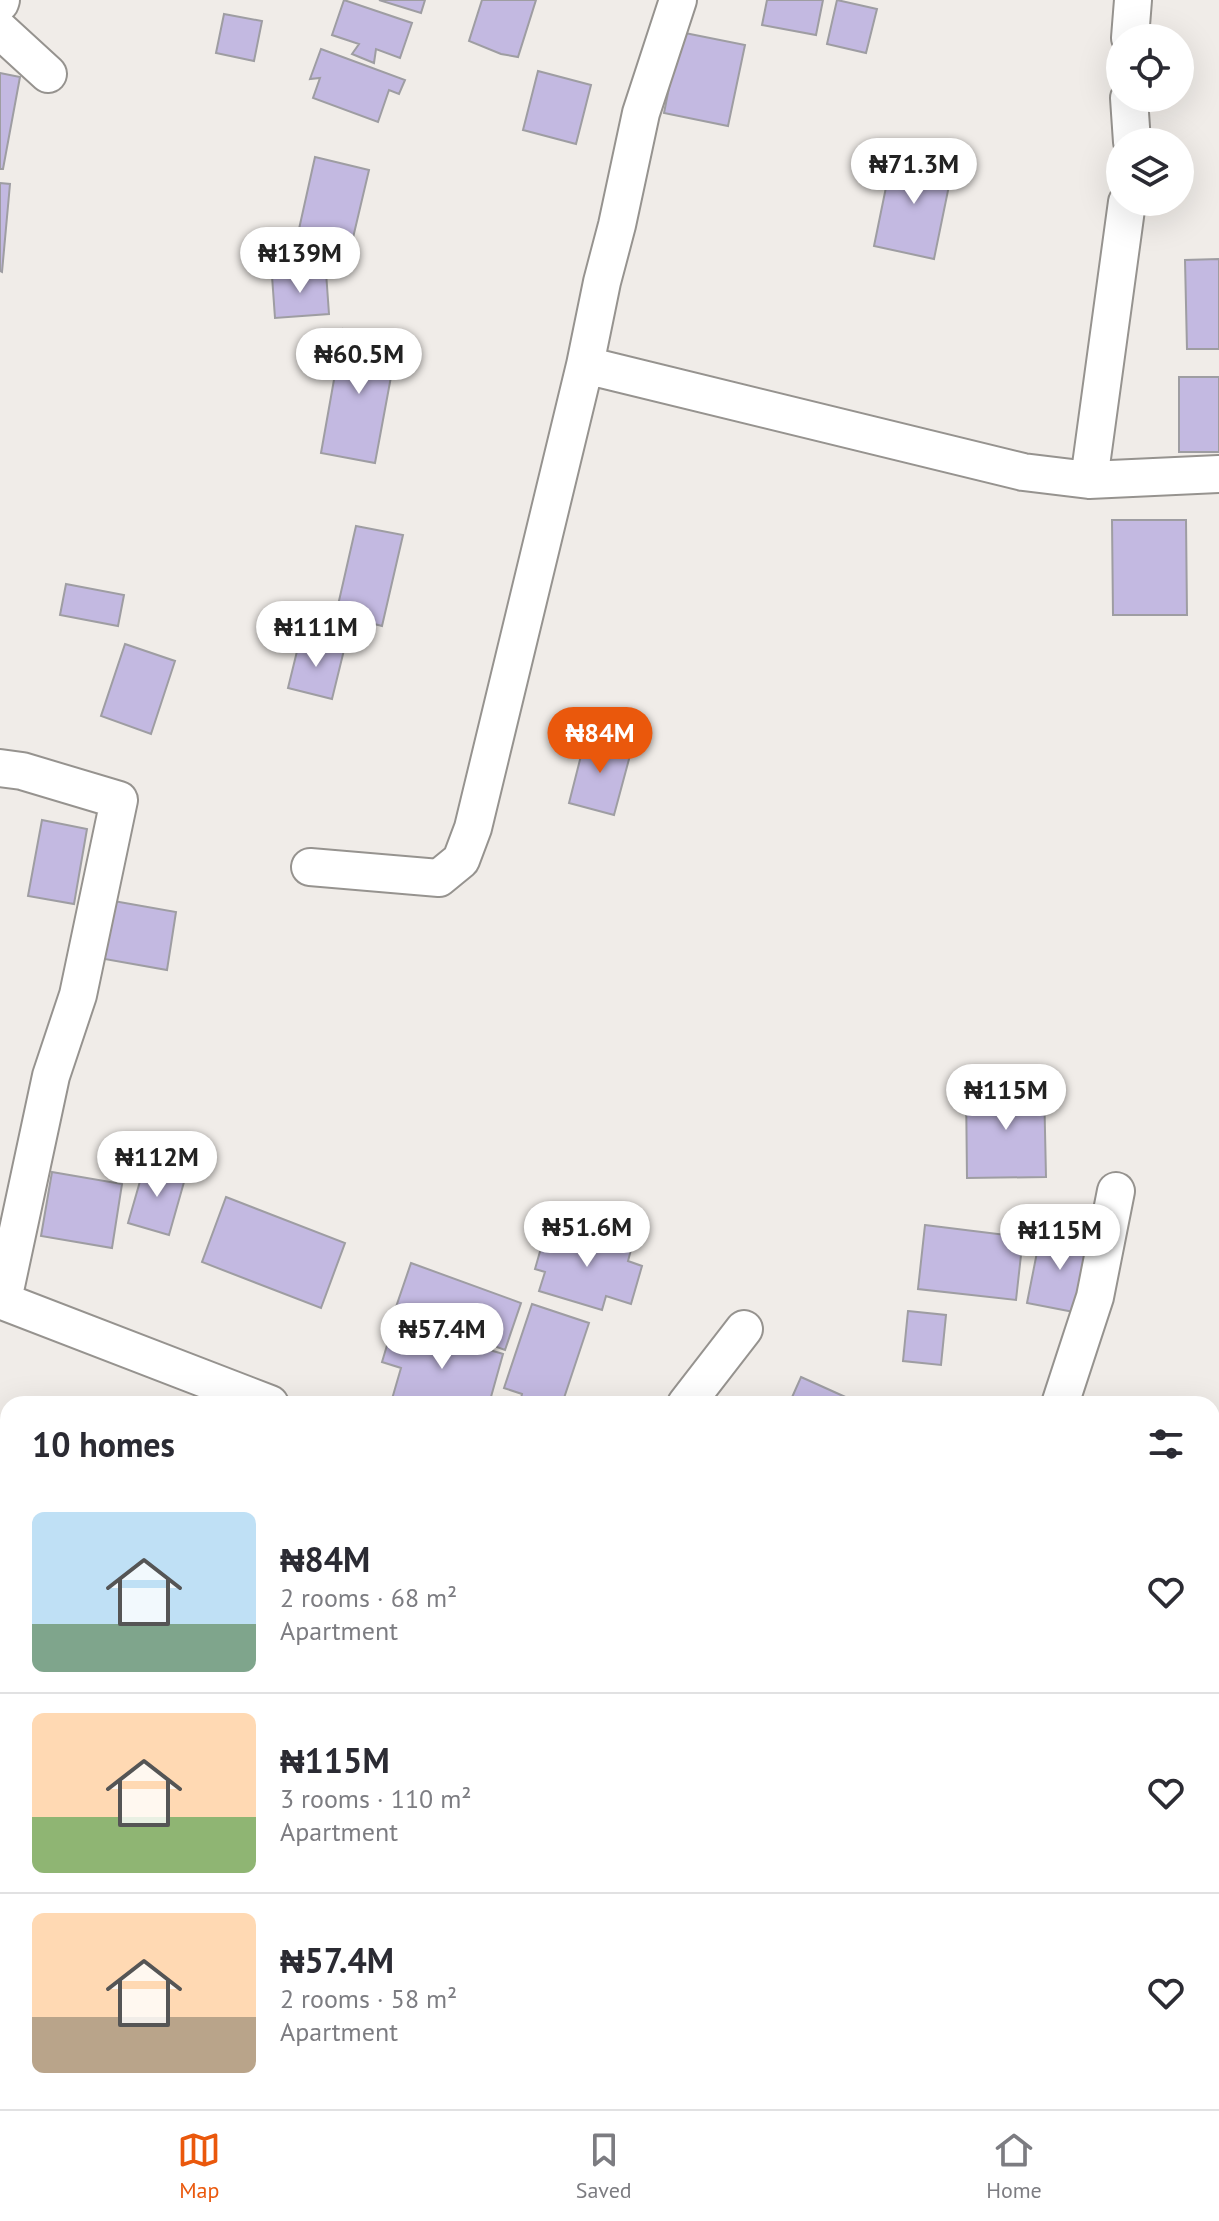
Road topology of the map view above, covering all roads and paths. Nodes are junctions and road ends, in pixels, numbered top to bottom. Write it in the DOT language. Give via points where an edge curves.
graph roads {
  1 [pos="678,0"];
  2 [pos="1133,0"];
  3 [pos="1131,24"];
  4 [pos="0,30"];
  5 [pos="48,74"];
  6 [pos="1125,216"];
  7 [pos="585,365"];
  8 [pos="1219,474"];
  9 [pos="1089,480"];
  10 [pos="0,768"];
  11 [pos="310,867"];
  12 [pos="1116,1191"];
  13 [pos="2,1300"];
  14 [pos="744,1329"];
  15 [pos="249,1396"];
  16 [pos="692,1396"];
  17 [pos="1063,1396"];
  1 -- 7 [label="street" via="641,113"];
  2 -- 3 [label="street"];
  4 -- 5 [label="street"];
  6 -- 9 [label="street"];
  7 -- 9 [label="street" via="1023,472"];
  7 -- 11 [label="street" via="461,860 439,878"];
  8 -- 9 [label="street"];
  10 -- 13 [label="street" via="119,800 78,995 51,1076"];
  12 -- 17 [label="street" via="1095,1297"];
  13 -- 15 [label="street"];
  14 -- 16 [label="street"];
}
